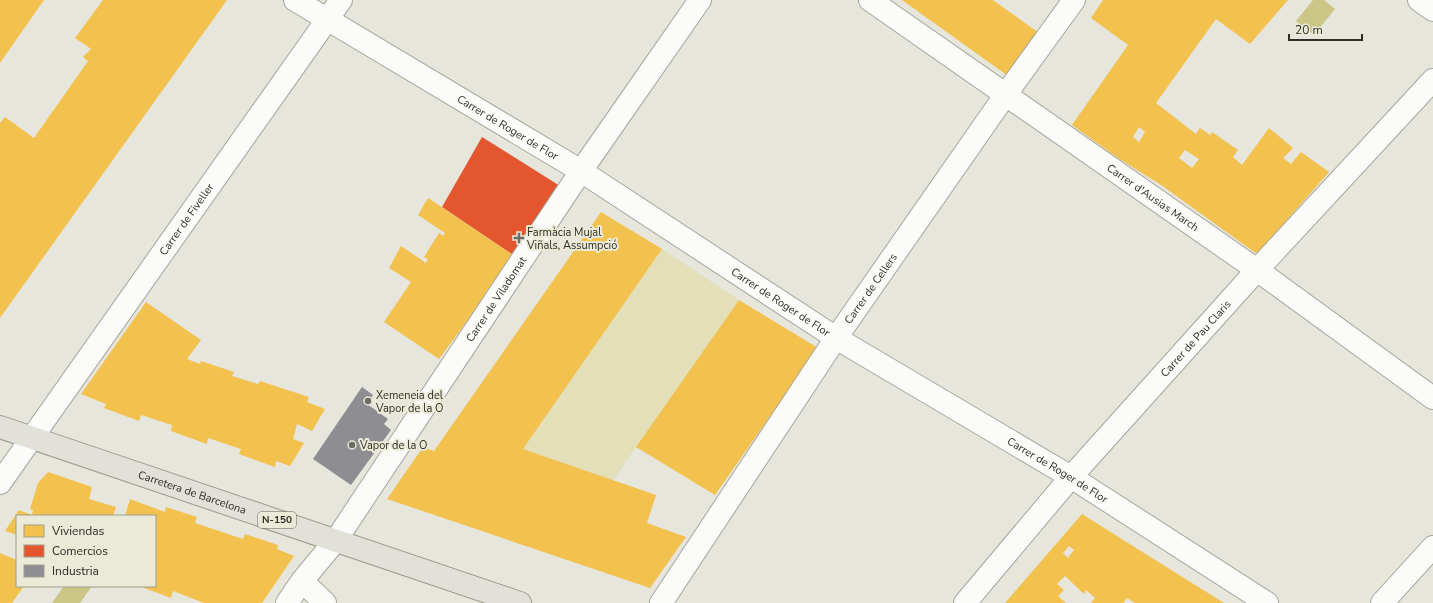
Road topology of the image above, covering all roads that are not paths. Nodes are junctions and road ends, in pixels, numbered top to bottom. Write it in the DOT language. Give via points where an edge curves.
graph roads {
  1 [pos="295,0"];
  2 [pos="341,0"];
  3 [pos="700,0"];
  4 [pos="870,0"];
  5 [pos="1074,0"];
  6 [pos="1419,0"];
  7 [pos="1433,10"];
  8 [pos="327,20"];
  9 [pos="1433,80"];
  10 [pos="1006,94"];
  11 [pos="581,171"];
  12 [pos="1257,270"];
  13 [pos="836,338"];
  14 [pos="1433,398"];
  15 [pos="0,427"];
  16 [pos="32,438"];
  17 [pos="1071,477"];
  18 [pos="0,483"];
  19 [pos="336,540"];
  20 [pos="1433,547"];
  21 [pos="302,581"];
  22 [pos="287,603"];
  23 [pos="325,603"];
  24 [pos="520,603"];
  25 [pos="661,603"];
  26 [pos="965,603"];
  27 [pos="1267,603"];
  28 [pos="1382,603"];
  1 -- 8 [label="street, Carrer de Roger de Flor"];
  2 -- 8 [label="street, Carrer de Fiveller"];
  3 -- 11 [label="street, Carrer de Viladomat"];
  4 -- 10 [label="street, Carrer d'Ausias March"];
  5 -- 10 [label="street, Carrer de Cellers"];
  6 -- 7 [label="street"];
  8 -- 11 [label="street, Carrer de Roger de Flor"];
  8 -- 16 [label="street, Carrer de Fiveller"];
  9 -- 12 [label="street, Carrer de Pau Claris"];
  10 -- 12 [label="street, Carrer d'Ausias March"];
  10 -- 13 [label="street, Carrer de Cellers"];
  11 -- 13 [label="street, Carrer de Roger de Flor"];
  11 -- 19 [label="street, Carrer de Viladomat"];
  12 -- 14 [label="street, Carrer d'Ausias March"];
  12 -- 17 [label="street, Carrer de Pau Claris"];
  13 -- 17 [label="street, Carrer de Roger de Flor"];
  13 -- 25 [label="street, Carrer de Cellers"];
  15 -- 16 [label="main road, Carretera de Barcelona / N-150"];
  16 -- 18 [label="street, Carrer de Fiveller"];
  16 -- 19 [label="main road, Carretera de Barcelona / N-150"];
  17 -- 26 [label="street, Carrer de Pau Claris"];
  17 -- 27 [label="street, Carrer de Roger de Flor"];
  19 -- 21 [label="street, Carrer de Viladomat"];
  19 -- 24 [label="main road, Carretera de Barcelona / N-150"];
  20 -- 28 [label="street"];
  21 -- 22 [label="street, Carrer de Viladomat"];
  21 -- 23 [label="street"];
}
